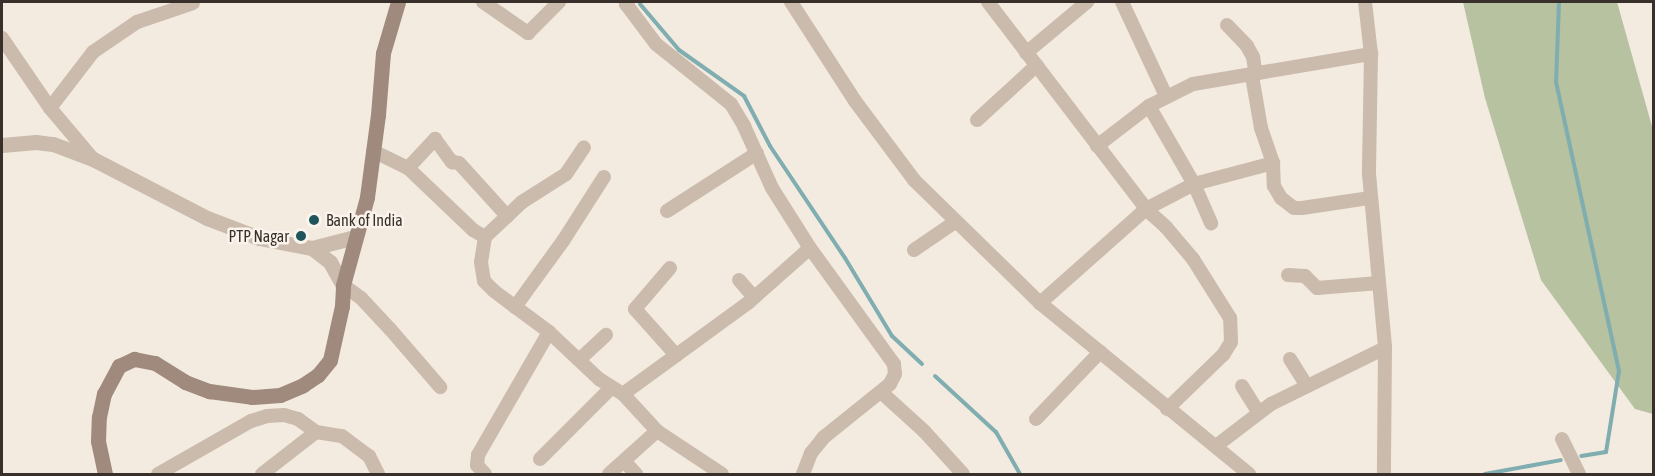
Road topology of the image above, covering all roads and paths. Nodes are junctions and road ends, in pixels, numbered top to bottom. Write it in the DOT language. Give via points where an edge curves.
graph roads {
  1 [pos="398,2"];
  2 [pos="483,2"];
  3 [pos="559,2"];
  4 [pos="628,2"];
  5 [pos="791,2"];
  6 [pos="988,2"];
  7 [pos="1087,2"];
  8 [pos="1122,2"];
  9 [pos="1365,2"];
  10 [pos="193,3"];
  11 [pos="1227,25"];
  12 [pos="2,38"];
  13 [pos="1026,53"];
  14 [pos="1371,54"];
  15 [pos="1037,65"];
  16 [pos="1254,75"];
  17 [pos="1166,96"];
  18 [pos="1149,106"];
  19 [pos="50,108"];
  20 [pos="977,120"];
  21 [pos="2,145"];
  22 [pos="1097,146"];
  23 [pos="584,147"];
  24 [pos="373,151"];
  25 [pos="757,153"];
  26 [pos="93,159"];
  27 [pos="1273,163"];
  28 [pos="408,168"];
  29 [pos="604,177"];
  30 [pos="1194,184"];
  31 [pos="1370,198"];
  32 [pos="1146,209"];
  33 [pos="667,211"];
  34 [pos="507,216"];
  35 [pos="956,222"];
  36 [pos="1211,223"];
  37 [pos="355,237"];
  38 [pos="485,237"];
  39 [pos="312,248"];
  40 [pos="810,248"];
  41 [pos="915,250"];
  42 [pos="670,268"];
  43 [pos="1288,275"];
  44 [pos="739,280"];
  45 [pos="1379,283"];
  46 [pos="343,285"];
  47 [pos="754,297"];
  48 [pos="1040,303"];
  49 [pos="515,307"];
  50 [pos="549,332"];
  51 [pos="606,335"];
  52 [pos="1385,348"];
  53 [pos="1100,352"];
  54 [pos="676,356"];
  55 [pos="1290,359"];
  56 [pos="579,360"];
  57 [pos="1242,386"];
  58 [pos="1307,386"];
  59 [pos="440,387"];
  60 [pos="617,391"];
  61 [pos="881,392"];
  62 [pos="1167,409"];
  63 [pos="1259,413"];
  64 [pos="1036,419"];
  65 [pos="657,431"];
  66 [pos="316,432"];
  67 [pos="1562,439"];
  68 [pos="1216,446"];
  69 [pos="540,459"];
  70 [pos="624,461"];
  71 [pos="105,474"];
  72 [pos="158,474"];
  73 [pos="262,474"];
  74 [pos="378,474"];
  75 [pos="485,474"];
  76 [pos="609,474"];
  77 [pos="636,474"];
  78 [pos="722,474"];
  79 [pos="804,474"];
  80 [pos="963,474"];
  81 [pos="1250,474"];
  82 [pos="1384,474"];
  83 [pos="1579,474"];
  1 -- 24 [label="main road" via="381,62"];
  2 -- 3 [label="street" via="528,33"];
  4 -- 25 [label="street" via="656,45 731,104"];
  5 -- 35 [label="street" via="855,101 914,180"];
  6 -- 13 [label="street"];
  7 -- 13 [label="street"];
  8 -- 17 [label="street"];
  9 -- 14 [label="street"];
  10 -- 19 [label="street" via="137,22 93,52"];
  11 -- 16 [label="street" via="1247,46"];
  12 -- 19 [label="street"];
  13 -- 15 [label="street"];
  14 -- 16 [label="street"];
  14 -- 31 [label="street"];
  15 -- 20 [label="street"];
  15 -- 22 [label="street"];
  16 -- 17 [label="street" via="1193,84"];
  16 -- 27 [label="street" via="1261,128"];
  17 -- 18 [label="street"];
  18 -- 22 [label="street"];
  18 -- 30 [label="street"];
  19 -- 26 [label="street"];
  21 -- 26 [label="street" via="53,144"];
  22 -- 32 [label="street"];
  23 -- 34 [label="street" via="566,174"];
  24 -- 28 [label="street"];
  24 -- 37 [label="main road" via="367,197"];
  25 -- 33 [label="street"];
  25 -- 40 [label="street" via="772,188"];
  26 -- 39 [label="street" via="207,218 259,238"];
  27 -- 30 [label="street"];
  27 -- 31 [label="street" via="1274,186 1281,198 1294,207"];
  28 -- 34 [label="street" via="435,139"];
  28 -- 38 [label="street"];
  29 -- 49 [label="street"];
  30 -- 32 [label="street"];
  30 -- 36 [label="street"];
  31 -- 45 [label="street"];
  32 -- 48 [label="street"];
  32 -- 62 [label="street" via="1193,259 1230,318 1231,342 1223,355"];
  34 -- 38 [label="street"];
  35 -- 41 [label="street"];
  35 -- 48 [label="street"];
  37 -- 39 [label="street"];
  37 -- 46 [label="main road"];
  38 -- 49 [label="street" via="484,281"];
  39 -- 46 [label="street" via="330,262"];
  40 -- 47 [label="street"];
  40 -- 61 [label="street" via="894,364 895,374"];
  42 -- 54 [label="street" via="635,309"];
  43 -- 45 [label="street" via="1305,276 1317,288"];
  44 -- 47 [label="street"];
  45 -- 52 [label="street"];
  46 -- 59 [label="street" via="383,321"];
  46 -- 71 [label="main road" via="330,360 310,380 280,395 252,397 209,392 155,363 134,359 119,366 104,394 99,417"];
  47 -- 54 [label="street"];
  48 -- 53 [label="street"];
  49 -- 50 [label="street"];
  50 -- 56 [label="street"];
  50 -- 75 [label="street" via="478,455 477,465"];
  51 -- 56 [label="street"];
  52 -- 58 [label="street"];
  52 -- 82 [label="street"];
  53 -- 62 [label="street"];
  53 -- 64 [label="street"];
  54 -- 60 [label="street"];
  55 -- 58 [label="street"];
  56 -- 60 [label="street"];
  57 -- 63 [label="street"];
  58 -- 63 [label="street"];
  60 -- 65 [label="street"];
  60 -- 69 [label="street"];
  61 -- 79 [label="street" via="824,437 811,453"];
  61 -- 80 [label="street"];
  62 -- 68 [label="street"];
  63 -- 68 [label="street"];
  65 -- 70 [label="street"];
  65 -- 78 [label="street"];
  66 -- 72 [label="street" via="298,419 267,416 251,421"];
  66 -- 73 [label="street"];
  66 -- 74 [label="street" via="342,436 369,456"];
  67 -- 83 [label="street"];
  68 -- 81 [label="street"];
  70 -- 76 [label="street"];
  70 -- 77 [label="street"];
}
